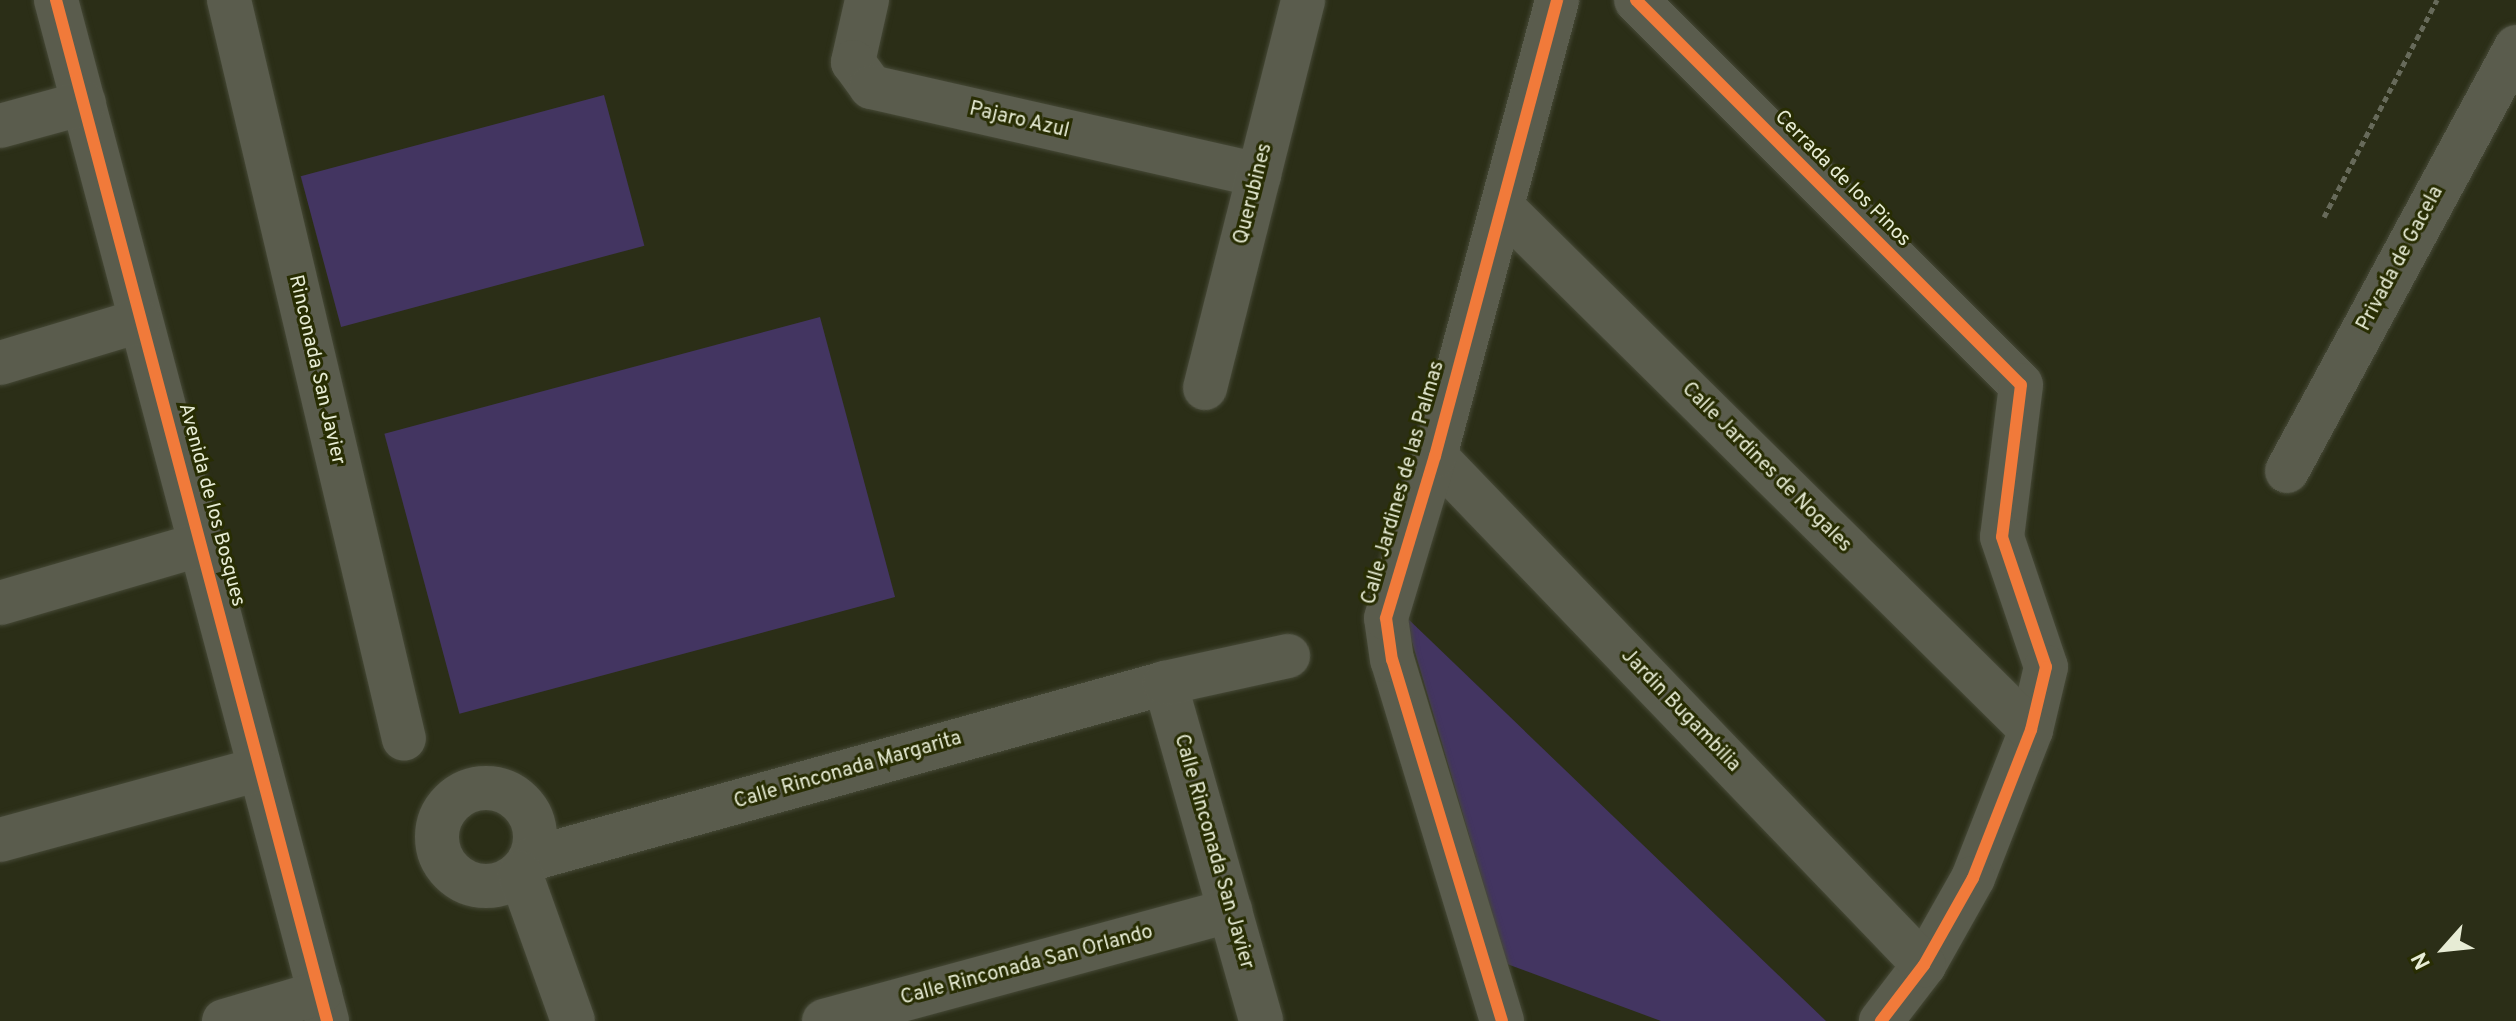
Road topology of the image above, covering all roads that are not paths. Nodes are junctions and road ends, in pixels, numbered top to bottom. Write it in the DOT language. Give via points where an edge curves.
graph roads {
  1 [pos="56,0"];
  2 [pos="229,0"];
  3 [pos="867,0"];
  4 [pos="1303,0"];
  5 [pos="1557,0"];
  6 [pos="1636,0"];
  7 [pos="2516,47"];
  8 [pos="84,103"];
  9 [pos="0,126"];
  10 [pos="1259,175"];
  11 [pos="1502,207"];
  12 [pos="139,321"];
  13 [pos="0,363"];
  14 [pos="1205,388"];
  15 [pos="1435,456"];
  16 [pos="2287,471"];
  17 [pos="202,544"];
  18 [pos="0,603"];
  19 [pos="1288,656"];
  20 [pos="1165,683"];
  21 [pos="2031,730"];
  22 [pos="404,739"];
  23 [pos="259,769"];
  24 [pos="0,840"];
  25 [pos="1230,911"];
  26 [pos="1924,965"];
  27 [pos="324,1007"];
  28 [pos="1509,1018"];
  29 [pos="224,1021"];
  30 [pos="573,1021"];
  31 [pos="824,1021"];
  32 [pos="1261,1021"];
  33 [pos="1881,1021"];
  1 -- 8 [label="street, Avenida de los Bosques"];
  2 -- 22 [label="street, Rinconada San Javier"];
  3 -- 10 [label="street, Pajaro Azul" via="853,62 871,87"];
  4 -- 10 [label="street, Querubines"];
  5 -- 11 [label="street, Calle Jardines de las Palmas"];
  6 -- 21 [label="street, Cerrada de los Pinos" via="2021,385 2002,537 2046,667"];
  7 -- 16 [label="street, Privada de Gacela"];
  8 -- 9 [label="street"];
  8 -- 12 [label="street, Avenida de los Bosques"];
  10 -- 14 [label="street, Querubines"];
  11 -- 15 [label="street, Calle Jardines de las Palmas"];
  11 -- 21 [label="street, Calle Jardines de Nogales"];
  12 -- 13 [label="street"];
  12 -- 17 [label="street, Avenida de los Bosques"];
  15 -- 26 [label="street, Jardin Bugambilia"];
  15 -- 28 [label="street, Calle Jardines de las Palmas" via="1386,618 1392,660"];
  17 -- 18 [label="street"];
  17 -- 23 [label="street, Avenida de los Bosques"];
  19 -- 20 [label="street, Calle Rinconada Margarita"];
  20 -- 25 [label="street, Calle Rinconada San Javier"];
  20 -- 30 [label="street, Calle Rinconada Margarita" via="526,866"];
  21 -- 26 [label="street" via="1973,878"];
  23 -- 24 [label="street"];
  23 -- 27 [label="street, Avenida de los Bosques"];
  25 -- 31 [label="street, Calle Rinconada San Orlando"];
  25 -- 32 [label="street, Calle Rinconada San Javier"];
  26 -- 33 [label="street"];
  27 -- 29 [label="street"];
}
